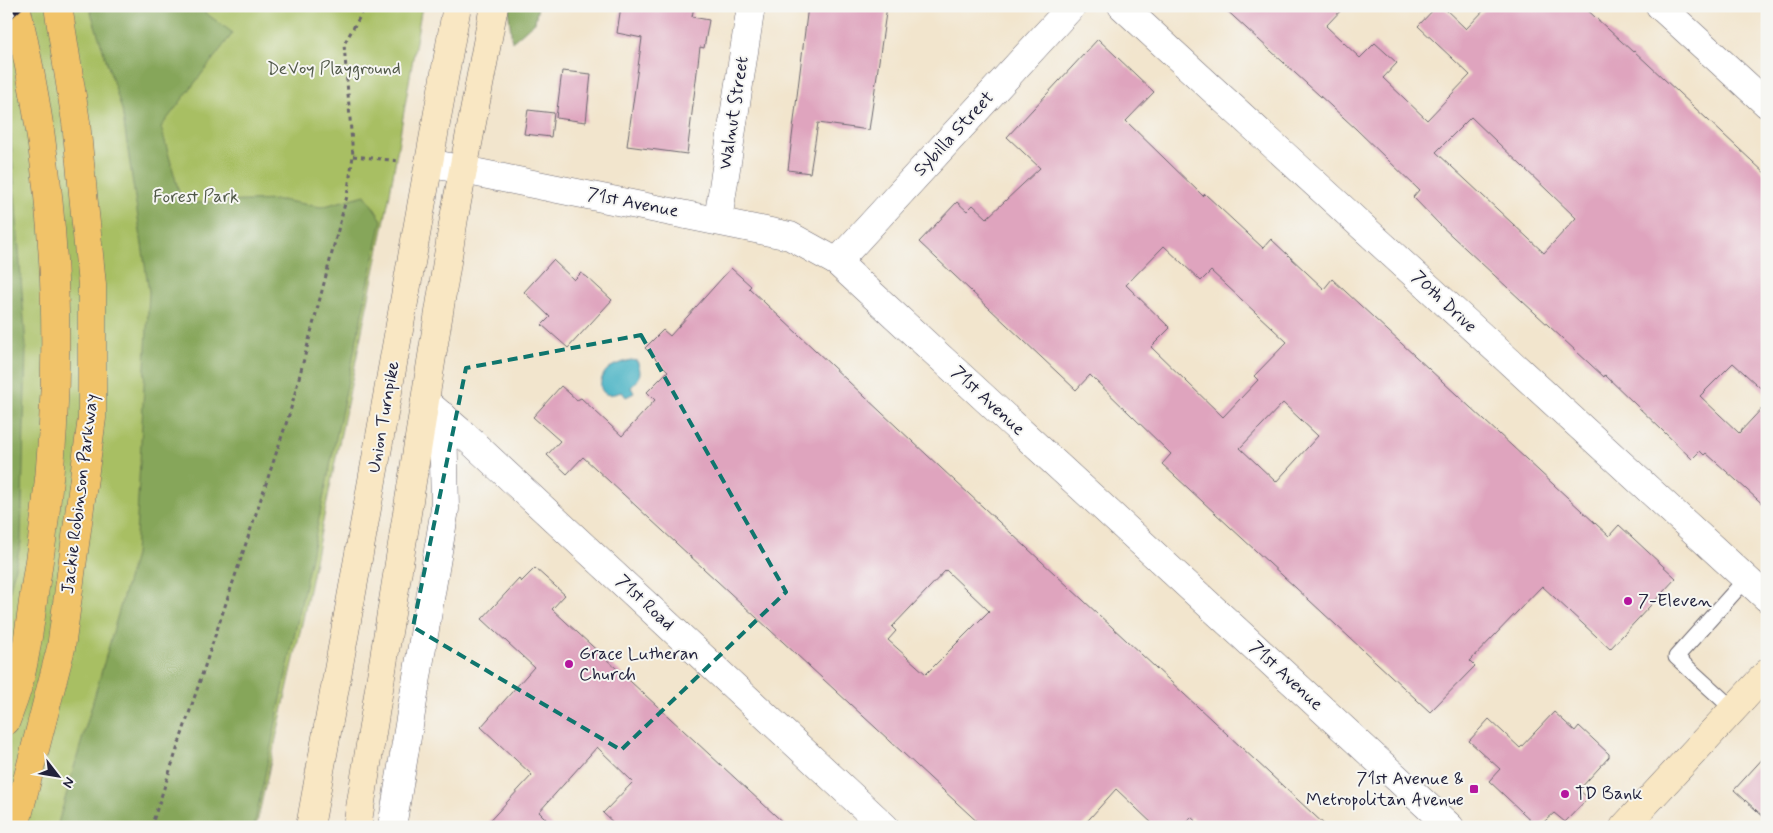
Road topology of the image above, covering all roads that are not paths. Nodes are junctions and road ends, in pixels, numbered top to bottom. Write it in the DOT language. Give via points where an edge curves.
graph roads {
  1 [pos="16,6"];
  2 [pos="58,6"];
  3 [pos="458,6"];
  4 [pos="494,6"];
  5 [pos="751,6"];
  6 [pos="1072,6"];
  7 [pos="1122,6"];
  8 [pos="1660,6"];
  9 [pos="1767,104"];
  10 [pos="429,163"];
  11 [pos="462,170"];
  12 [pos="718,220"];
  13 [pos="837,262"];
  14 [pos="434,409"];
  15 [pos="1746,580"];
  16 [pos="1767,598"];
  17 [pos="1767,673"];
  18 [pos="1733,710"];
  19 [pos="6,721"];
  20 [pos="15,827"];
  21 [pos="310,827"];
  22 [pos="357,827"];
  23 [pos="392,827"];
  24 [pos="885,827"];
  25 [pos="1450,827"];
  26 [pos="1624,827"];
  1 -- 19 [label="highway, Jackie Robinson Parkway" via="44,163 55,277 56,397 45,524 21,678"];
  2 -- 20 [label="highway, Jackie Robinson Parkway" via="76,122 92,285 92,418 61,648"];
  3 -- 10 [label="main road, Union Turnpike"];
  4 -- 11 [label="main road"];
  5 -- 12 [label="street, Walnut Street"];
  6 -- 13 [label="street, Sybilla Street"];
  7 -- 15 [label="street, 70th Drive"];
  8 -- 9 [label="street"];
  10 -- 11 [label="street, 71st Avenue"];
  10 -- 21 [label="main road, Union Turnpike"];
  11 -- 12 [label="street, 71st Avenue"];
  11 -- 14 [label="main road"];
  12 -- 13 [label="street, 71st Avenue" via="790,236"];
  13 -- 25 [label="street, 71st Avenue"];
  14 -- 22 [label="main road"];
  14 -- 23 [label="street" via="445,509"];
  14 -- 24 [label="street, 71st Road"];
  15 -- 16 [label="street, 70th Drive"];
  15 -- 18 [label="lane" via="1676,657"];
  17 -- 18 [label="main road"];
  18 -- 26 [label="main road"];
}
